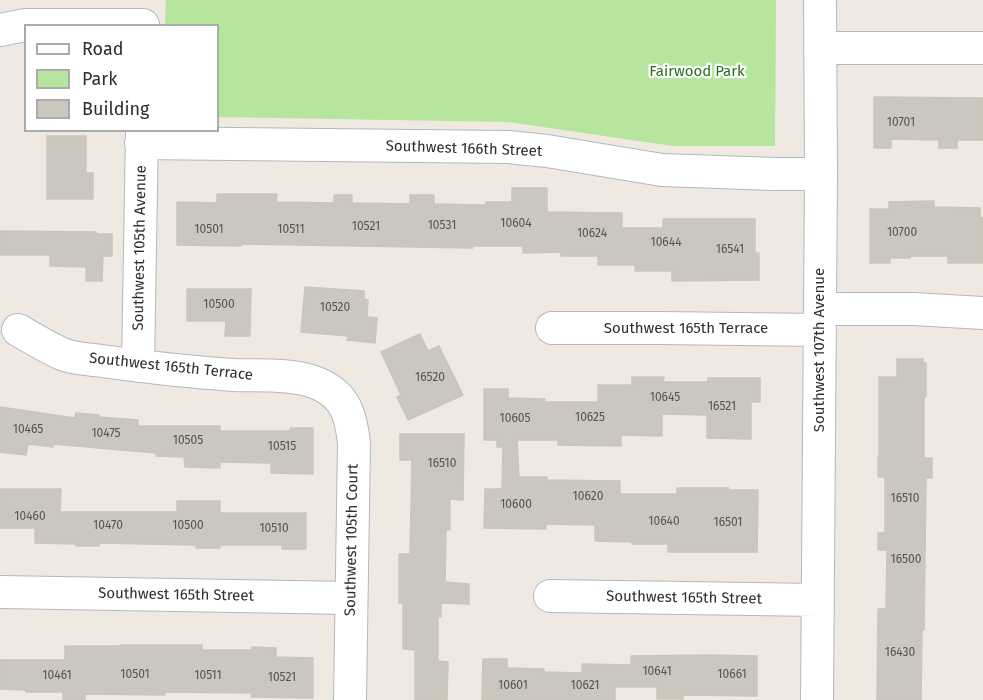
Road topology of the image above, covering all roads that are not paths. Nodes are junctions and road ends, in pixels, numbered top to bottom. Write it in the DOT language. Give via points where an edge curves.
graph roads {
  1 [pos="143,0"];
  2 [pos="820,0"];
  3 [pos="143,24"];
  4 [pos="24,25"];
  5 [pos="0,30"];
  6 [pos="820,48"];
  7 [pos="983,48"];
  8 [pos="141,137"];
  9 [pos="821,174"];
  10 [pos="983,313"];
  11 [pos="820,320"];
  12 [pos="552,328"];
  13 [pos="18,330"];
  14 [pos="138,366"];
  15 [pos="328,389"];
  16 [pos="0,592"];
  17 [pos="550,596"];
  18 [pos="351,598"];
  19 [pos="818,600"];
  20 [pos="350,700"];
  21 [pos="817,700"];
  1 -- 3 [label="street"];
  2 -- 6 [label="street, Southwest 107th Avenue"];
  4 -- 5 [label="street"];
  6 -- 7 [label="street"];
  6 -- 9 [label="street, Southwest 107th Avenue"];
  8 -- 9 [label="street, Southwest 166th Street" via="508,147 662,170"];
  8 -- 14 [label="street, Southwest 105th Avenue"];
  9 -- 11 [label="street, Southwest 107th Avenue"];
  10 -- 11 [label="street" via="914,309"];
  11 -- 12 [label="street, Southwest 165th Terrace" via="659,328"];
  11 -- 19 [label="street, Southwest 107th Avenue"];
  13 -- 14 [label="street, Southwest 165th Terrace" via="64,355"];
  14 -- 15 [label="street, Southwest 165th Terrace" via="286,377"];
  15 -- 18 [label="street, Southwest 105th Court" via="349,412 354,443"];
  16 -- 18 [label="street, Southwest 165th Street"];
  17 -- 19 [label="street, Southwest 165th Street"];
  18 -- 20 [label="street, Southwest 105th Court"];
  19 -- 21 [label="street, Southwest 107th Avenue"];
}
